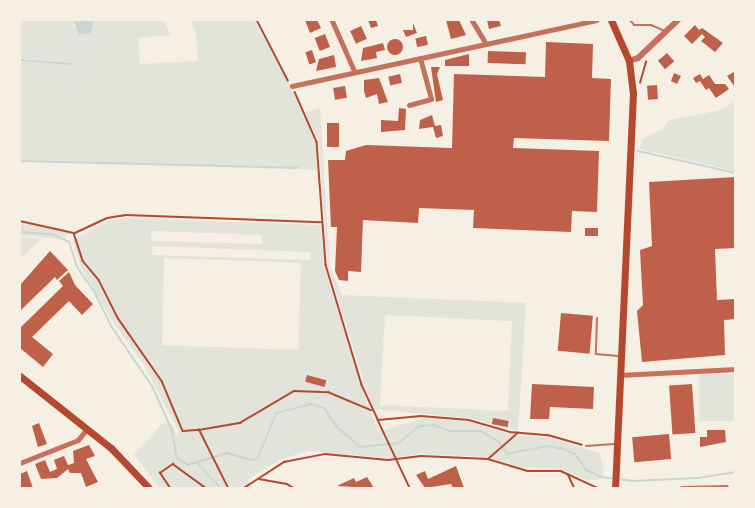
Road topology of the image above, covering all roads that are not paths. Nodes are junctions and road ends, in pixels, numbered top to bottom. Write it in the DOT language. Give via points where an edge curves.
graph roads {
  1 [pos="332,20"];
  2 [pos="472,20"];
  3 [pos="596,20"];
  4 [pos="611,20"];
  5 [pos="630,20"];
  6 [pos="678,20"];
  7 [pos="666,31"];
  8 [pos="485,42"];
  9 [pos="420,58"];
  10 [pos="629,61"];
  11 [pos="355,72"];
  12 [pos="292,86"];
  13 [pos="409,105"];
  14 [pos="597,318"];
  15 [pos="621,356"];
  16 [pos="735,369"];
  17 [pos="620,375"];
  18 [pos="20,376"];
  19 [pos="87,429"];
  20 [pos="617,444"];
  21 [pos="586,446"];
  22 [pos="20,463"];
  23 [pos="726,487"];
  24 [pos="149,489"];
  25 [pos="615,489"];
  26 [pos="682,489"];
  1 -- 11 [label="street"];
  2 -- 8 [label="street"];
  3 -- 8 [label="street"];
  4 -- 10 [label="main road"];
  5 -- 7 [label="lane" via="634,25 651,25"];
  6 -- 7 [label="street"];
  7 -- 10 [label="street" via="638,58"];
  8 -- 9 [label="street"];
  9 -- 11 [label="street"];
  9 -- 13 [label="street" via="430,99"];
  10 -- 15 [label="main road" via="633,93"];
  11 -- 12 [label="street"];
  14 -- 15 [label="lane" via="596,354"];
  15 -- 17 [label="main road"];
  16 -- 17 [label="street"];
  17 -- 20 [label="main road"];
  18 -- 19 [label="main road"];
  19 -- 22 [label="street" via="78,440"];
  19 -- 24 [label="main road" via="127,462"];
  20 -- 21 [label="lane"];
  20 -- 25 [label="main road"];
  23 -- 26 [label="street"];
}
